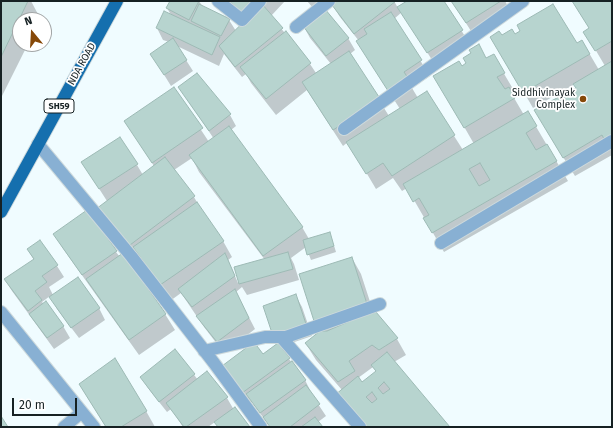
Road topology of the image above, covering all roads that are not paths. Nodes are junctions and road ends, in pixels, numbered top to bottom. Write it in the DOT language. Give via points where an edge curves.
graph roads {
  1 [pos="117,1"];
  2 [pos="218,1"];
  3 [pos="260,1"];
  4 [pos="329,1"];
  5 [pos="523,1"];
  6 [pos="296,27"];
  7 [pos="344,129"];
  8 [pos="612,141"];
  9 [pos="38,144"];
  10 [pos="1,212"];
  11 [pos="441,243"];
  12 [pos="380,304"];
  13 [pos="1,312"];
  14 [pos="281,337"];
  15 [pos="204,350"];
  16 [pos="82,412"];
  17 [pos="64,427"];
  18 [pos="94,427"];
  19 [pos="261,427"];
  20 [pos="360,427"];
  1 -- 9 [label="main road, NDA ROAD / SH59"];
  2 -- 3 [label="street" via="242,20"];
  4 -- 6 [label="street"];
  5 -- 7 [label="street"];
  8 -- 11 [label="street"];
  9 -- 10 [label="main road, NDA ROAD / SH59"];
  9 -- 15 [label="street" via="131,256"];
  12 -- 14 [label="street"];
  13 -- 16 [label="street"];
  14 -- 15 [label="street" via="265,337"];
  14 -- 20 [label="street"];
  15 -- 19 [label="street"];
  16 -- 17 [label="street"];
  16 -- 18 [label="street"];
}
